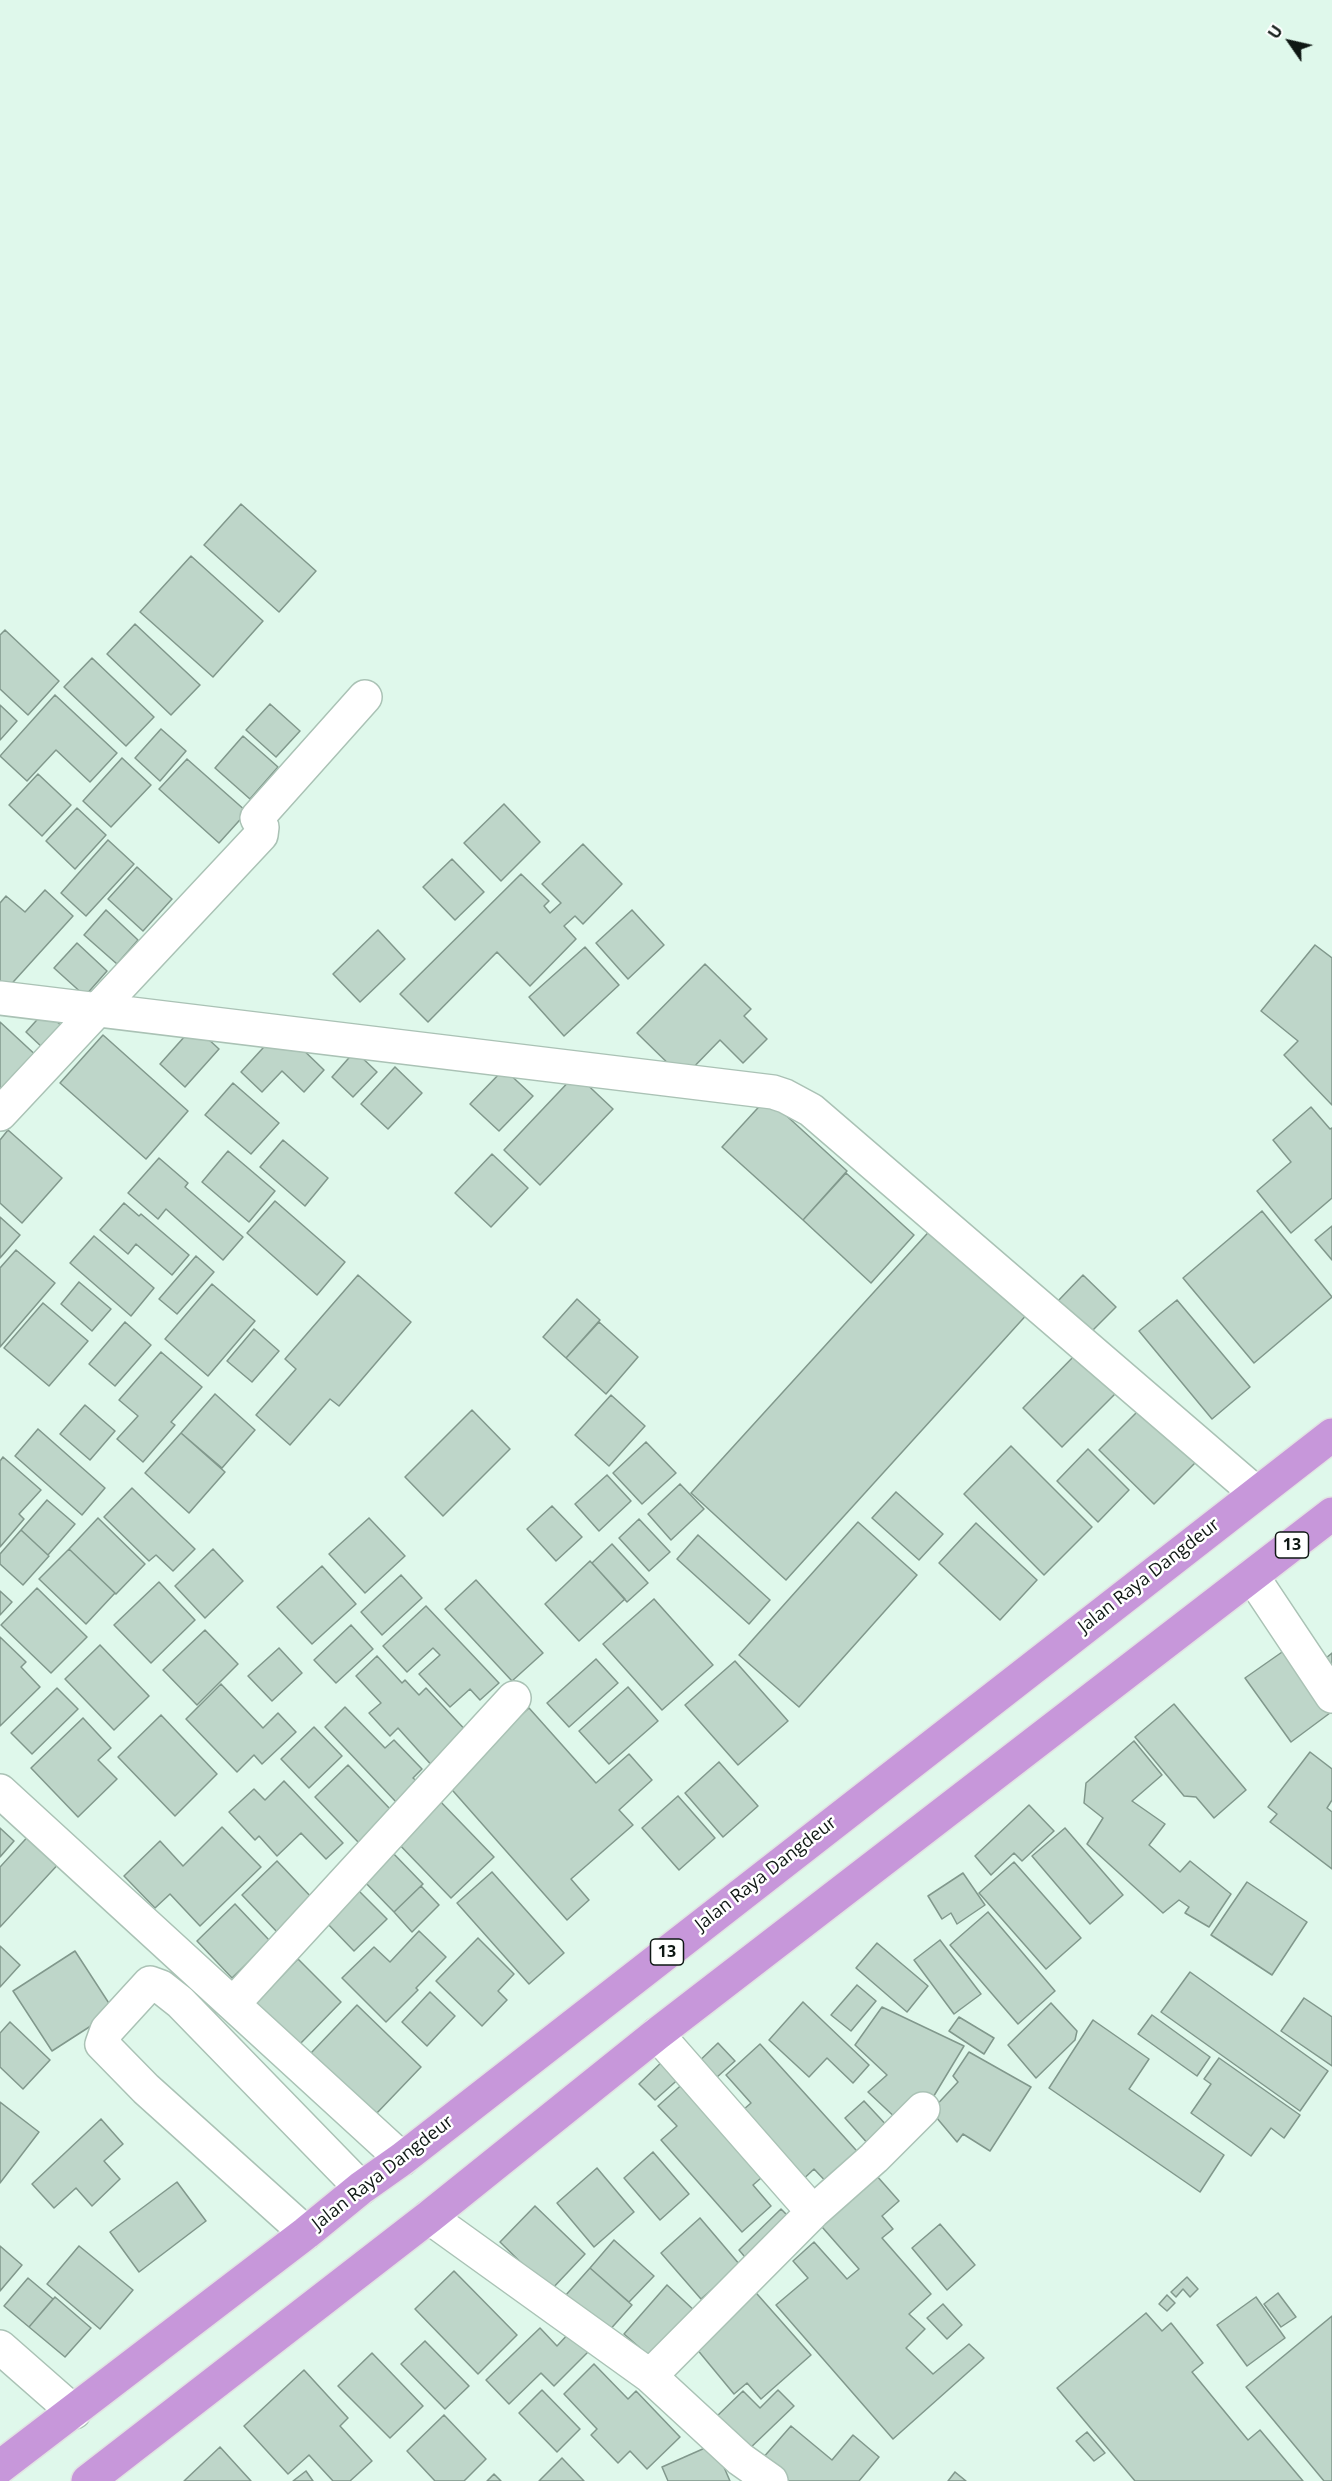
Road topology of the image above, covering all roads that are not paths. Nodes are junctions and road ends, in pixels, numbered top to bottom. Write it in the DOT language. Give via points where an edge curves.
graph roads {
  1 [pos="365,697"];
  2 [pos="0,998"];
  3 [pos="97,1010"];
  4 [pos="0,1114"];
  5 [pos="1332,1436"];
  6 [pos="1256,1493"];
  7 [pos="1332,1514"];
  8 [pos="1252,1576"];
  9 [pos="1332,1696"];
  10 [pos="514,1698"];
  11 [pos="0,1791"];
  12 [pos="234,2004"];
  13 [pos="657,2034"];
  14 [pos="923,2109"];
  15 [pos="402,2159"];
  16 [pos="361,2188"];
  17 [pos="813,2212"];
  18 [pos="429,2217"];
  19 [pos="306,2233"];
  20 [pos="0,2347"];
  21 [pos="650,2376"];
  22 [pos="74,2412"];
  23 [pos="0,2467"];
  24 [pos="88,2481"];
  25 [pos="771,2481"];
  1 -- 3 [label="street" via="257,818 261,835"];
  2 -- 3 [label="street"];
  3 -- 4 [label="street"];
  3 -- 6 [label="street" via="785,1096 811,1110"];
  5 -- 6 [label="highway, Jalan Raya Dangdeur / 13"];
  6 -- 15 [label="highway, Jalan Raya Dangdeur / 13"];
  7 -- 8 [label="highway, 13"];
  8 -- 9 [label="street"];
  8 -- 13 [label="highway, 13"];
  10 -- 12 [label="street"];
  11 -- 12 [label="street"];
  12 -- 15 [label="street"];
  13 -- 17 [label="street"];
  13 -- 18 [label="highway, 13"];
  14 -- 17 [label="street"];
  15 -- 16 [label="highway, Jalan Raya Dangdeur / 13"];
  16 -- 19 [label="highway, Jalan Raya Dangdeur / 13"];
  16 -- 19 [label="street" via="180,2002 150,1983 107,2030 102,2044 146,2089"];
  17 -- 21 [label="street"];
  18 -- 21 [label="street"];
  18 -- 24 [label="highway, 13"];
  19 -- 22 [label="highway, Jalan Raya Dangdeur / 13"];
  20 -- 22 [label="street"];
  21 -- 25 [label="street" via="740,2459"];
  22 -- 23 [label="highway, Jalan Raya Dangdeur / 13"];
}
